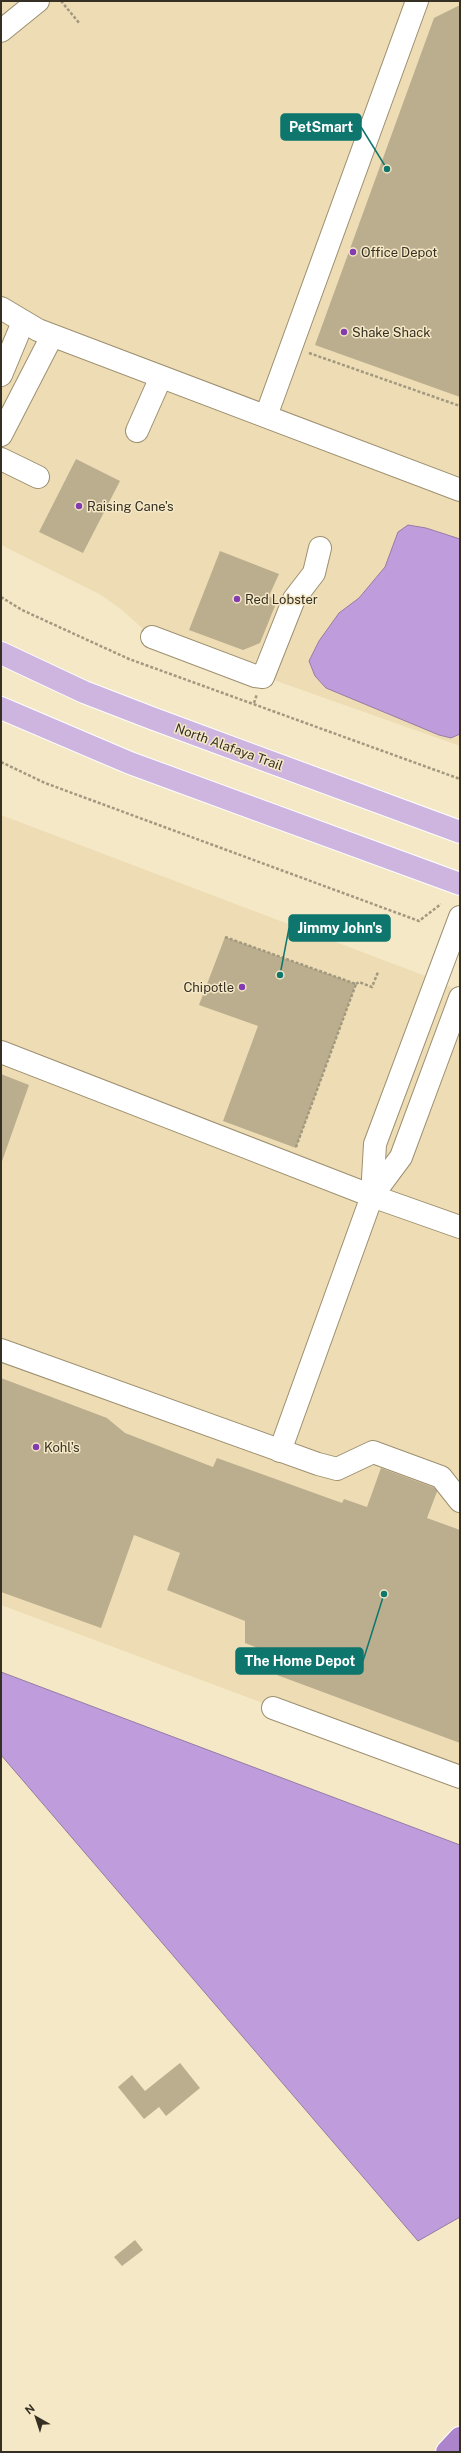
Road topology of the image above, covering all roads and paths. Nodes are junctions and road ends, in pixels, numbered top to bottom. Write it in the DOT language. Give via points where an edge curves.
graph roads {
  1 [pos="38,1"];
  2 [pos="61,1"];
  3 [pos="417,1"];
  4 [pos="80,24"];
  5 [pos="1,31"];
  6 [pos="1,308"];
  7 [pos="23,322"];
  8 [pos="52,336"];
  9 [pos="309,345"];
  10 [pos="1,375"];
  11 [pos="161,377"];
  12 [pos="460,406"];
  13 [pos="266,416"];
  14 [pos="137,431"];
  15 [pos="1,435"];
  16 [pos="1,459"];
  17 [pos="38,477"];
  18 [pos="460,490"];
  19 [pos="320,548"];
  20 [pos="1,598"];
  21 [pos="152,637"];
  22 [pos="1,653"];
  23 [pos="1,708"];
  24 [pos="1,762"];
  25 [pos="460,779"];
  26 [pos="460,832"];
  27 [pos="460,884"];
  28 [pos="441,904"];
  29 [pos="460,918"];
  30 [pos="225,937"];
  31 [pos="378,972"];
  32 [pos="356,984"];
  33 [pos="460,998"];
  34 [pos="1,1052"];
  35 [pos="296,1148"];
  36 [pos="372,1196"];
  37 [pos="460,1227"];
  38 [pos="1,1350"];
  39 [pos="280,1451"];
  40 [pos="460,1501"];
  41 [pos="273,1708"];
  42 [pos="460,1776"];
  43 [pos="460,2438"];
  44 [pos="447,2452"];
  1 -- 5 [label="lane"];
  2 -- 4 [label="path"];
  3 -- 13 [label="lane"];
  6 -- 7 [label="lane"];
  7 -- 8 [label="lane"];
  7 -- 10 [label="lane"];
  8 -- 11 [label="lane"];
  8 -- 15 [label="lane"];
  9 -- 12 [label="path" via="306,353"];
  11 -- 13 [label="lane"];
  11 -- 14 [label="lane"];
  13 -- 18 [label="lane"];
  16 -- 17 [label="lane"];
  19 -- 21 [label="lane" via="314,573 294,599 263,677"];
  20 -- 25 [label="path" via="130,659"];
  22 -- 26 [label="main road, North Alafaya Trail" via="84,692"];
  23 -- 27 [label="main road" via="130,763"];
  24 -- 28 [label="path" via="46,783 419,921"];
  29 -- 36 [label="lane" via="375,1144"];
  30 -- 32 [label="path"];
  31 -- 32 [label="path" via="372,986 359,982"];
  32 -- 35 [label="path"];
  33 -- 36 [label="lane" via="401,1157"];
  34 -- 36 [label="lane"];
  36 -- 37 [label="lane"];
  36 -- 39 [label="lane"];
  38 -- 39 [label="lane"];
  39 -- 40 [label="lane" via="337,1469 374,1452 441,1477"];
  41 -- 42 [label="lane"];
  43 -- 44 [label="highway"];
}
